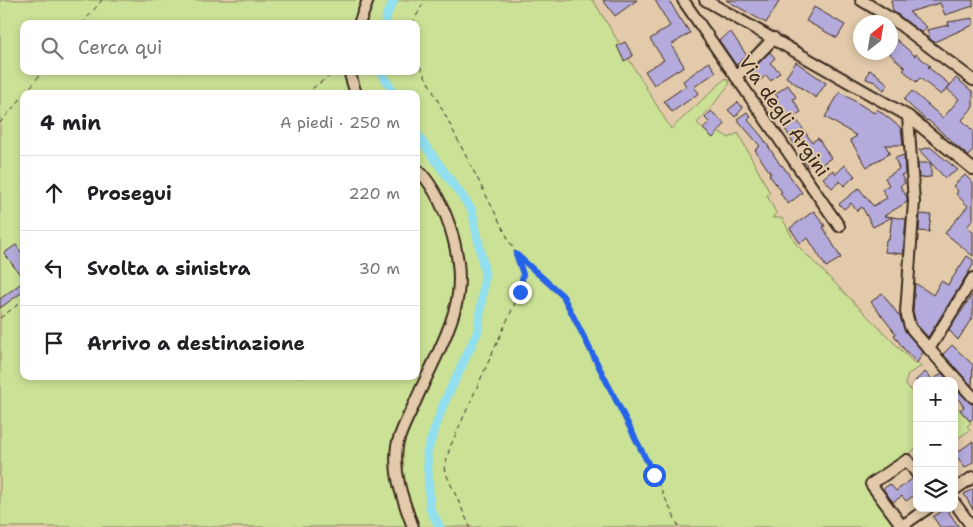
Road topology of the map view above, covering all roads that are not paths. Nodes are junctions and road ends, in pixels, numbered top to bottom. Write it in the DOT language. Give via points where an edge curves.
graph roads {
  1 [pos="368,0"];
  2 [pos="683,0"];
  3 [pos="861,0"];
  4 [pos="706,1"];
  5 [pos="360,20"];
  6 [pos="702,26"];
  7 [pos="774,38"];
  8 [pos="350,75"];
  9 [pos="736,77"];
  10 [pos="973,80"];
  11 [pos="355,90"];
  12 [pos="908,116"];
  13 [pos="973,168"];
  14 [pos="420,173"];
  15 [pos="839,226"];
  16 [pos="973,278"];
  17 [pos="929,349"];
  18 [pos="973,397"];
  19 [pos="913,468"];
  20 [pos="973,477"];
  21 [pos="958,487"];
  22 [pos="958,508"];
  23 [pos="922,512"];
  24 [pos="902,526"];
  25 [pos="413,527"];
  26 [pos="972,527"];
  1 -- 5 [label="street"];
  2 -- 6 [label="street, Via degli Argini"];
  3 -- 10 [label="street" via="895,21"];
  4 -- 6 [label="street" via="698,10"];
  4 -- 7 [label="street"];
  6 -- 9 [label="street, Via degli Argini"];
  7 -- 9 [label="street"];
  7 -- 12 [label="street"];
  8 -- 11 [label="street"];
  9 -- 15 [label="street, Via degli Argini"];
  12 -- 13 [label="street"];
  12 -- 17 [label="street" via="914,202 906,312 910,327"];
  14 -- 25 [label="street" via="436,195 448,221 459,273 458,295 448,328 398,443 395,464 398,481"];
  16 -- 17 [label="street"];
  17 -- 18 [label="street"];
  19 -- 24 [label="street" via="907,460 872,484"];
  20 -- 21 [label="street"];
  22 -- 26 [label="street"];
  23 -- 24 [label="street"];
}
